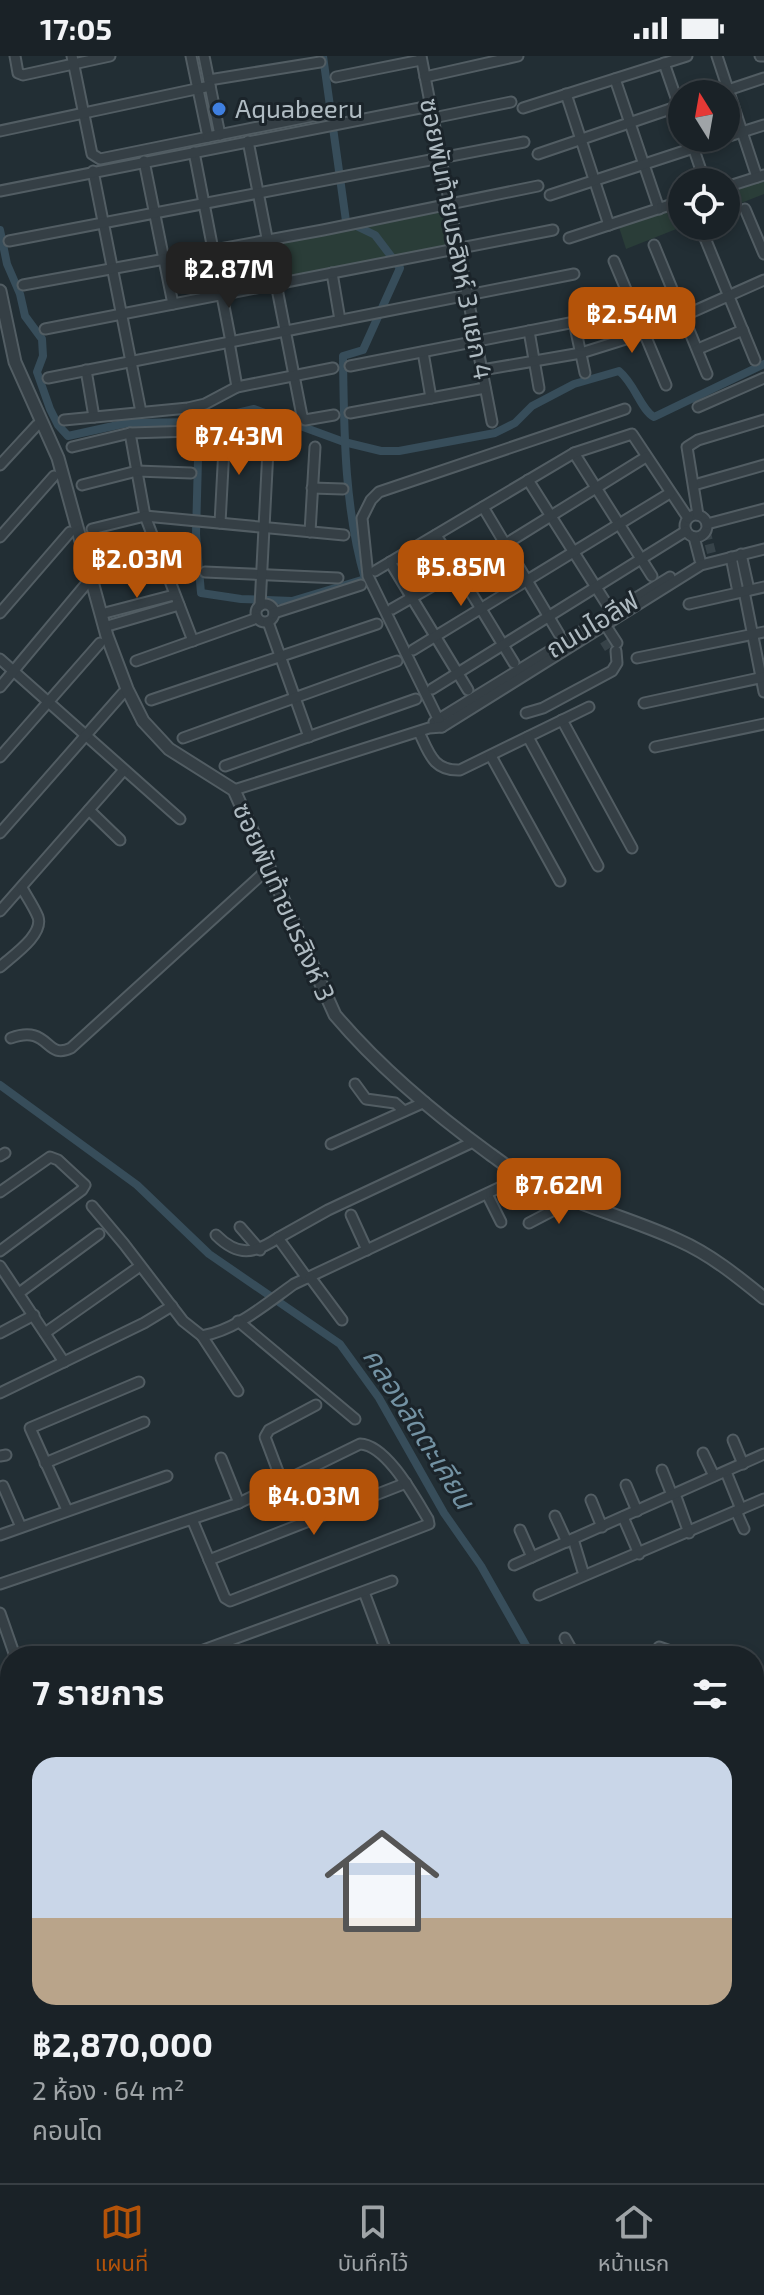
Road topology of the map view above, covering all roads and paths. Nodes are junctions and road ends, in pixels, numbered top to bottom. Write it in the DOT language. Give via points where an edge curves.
graph roads {
  1 [pos="15,56"];
  2 [pos="110,56"];
  3 [pos="191,56"];
  4 [pos="204,56"];
  5 [pos="518,56"];
  6 [pos="687,56"];
  7 [pos="717,56"];
  8 [pos="421,58"];
  9 [pos="72,60"];
  10 [pos="320,62"];
  11 [pos="664,63"];
  12 [pos="336,77"];
  13 [pos="425,77"];
  14 [pos="764,78"];
  15 [pos="615,79"];
  16 [pos="670,80"];
  17 [pos="725,80"];
  18 [pos="209,83"];
  19 [pos="740,86"];
  20 [pos="198,88"];
  21 [pos="566,94"];
  22 [pos="511,102"];
  23 [pos="430,106"];
  24 [pos="523,108"];
  25 [pos="82,113"];
  26 [pos="668,113"];
  27 [pos="323,114"];
  28 [pos="433,118"];
  29 [pos="630,123"];
  30 [pos="764,125"];
  31 [pos="740,126"];
  32 [pos="0,131"];
  33 [pos="742,132"];
  34 [pos="224,134"];
  35 [pos="208,137"];
  36 [pos="581,139"];
  37 [pos="248,141"];
  38 [pos="524,142"];
  39 [pos="229,145"];
  40 [pos="194,152"];
  41 [pos="671,152"];
  42 [pos="538,154"];
  43 [pos="440,158"];
  44 [pos="144,161"];
  45 [pos="644,164"];
  46 [pos="93,171"];
  47 [pos="760,176"];
  48 [pos="594,180"];
  49 [pos="740,182"];
  50 [pos="538,186"];
  51 [pos="0,191"];
  52 [pos="258,193"];
  53 [pos="550,195"];
  54 [pos="204,203"];
  55 [pos="449,203"];
  56 [pos="668,206"];
  57 [pos="659,209"];
  58 [pos="745,209"];
  59 [pos="155,213"];
  60 [pos="103,223"];
  61 [pos="609,225"];
  62 [pos="553,230"];
  63 [pos="267,238"];
  64 [pos="569,238"];
  65 [pos="706,240"];
  66 [pos="9,241"];
  67 [pos="654,245"];
  68 [pos="213,248"];
  69 [pos="458,248"];
  70 [pos="764,254"];
  71 [pos="164,258"];
  72 [pos="614,261"];
  73 [pos="113,268"];
  74 [pos="332,273"];
  75 [pos="574,274"];
  76 [pos="764,280"];
  77 [pos="276,284"];
  78 [pos="23,285"];
  79 [pos="0,291"];
  80 [pos="222,294"];
  81 [pos="467,295"];
  82 [pos="729,296"];
  83 [pos="173,304"];
  84 [pos="123,314"];
  85 [pos="684,316"];
  86 [pos="595,318"];
  87 [pos="340,320"];
  88 [pos="574,322"];
  89 [pos="45,329"];
  90 [pos="743,330"];
  91 [pos="285,331"];
  92 [pos="529,331"];
  93 [pos="645,333"];
  94 [pos="230,342"];
  95 [pos="476,342"];
  96 [pos="698,349"];
  97 [pos="423,352"];
  98 [pos="581,353"];
  99 [pos="132,360"];
  100 [pos="755,360"];
  101 [pos="535,361"];
  102 [pos="350,366"];
  103 [pos="333,368"];
  104 [pos="86,370"];
  105 [pos="482,370"];
  106 [pos="585,373"];
  107 [pos="707,374"];
  108 [pos="294,375"];
  109 [pos="48,378"];
  110 [pos="764,378"];
  111 [pos="666,385"];
  112 [pos="237,387"];
  113 [pos="485,388"];
  114 [pos="539,388"];
  115 [pos="431,398"];
  116 [pos="698,407"];
  117 [pos="625,409"];
  118 [pos="141,412"];
  119 [pos="350,413"];
  120 [pos="334,415"];
  121 [pos="94,417"];
  122 [pos="64,420"];
  123 [pos="764,420"];
  124 [pos="492,422"];
  125 [pos="37,425"];
  126 [pos="225,429"];
  127 [pos="269,430"];
  128 [pos="193,431"];
  129 [pos="130,433"];
  130 [pos="72,447"];
  131 [pos="315,447"];
  132 [pos="574,453"];
  133 [pos="646,457"];
  134 [pos="0,465"];
  135 [pos="764,465"];
  136 [pos="137,471"];
  137 [pos="191,473"];
  138 [pos="54,476"];
  139 [pos="528,480"];
  140 [pos="82,485"];
  141 [pos="694,485"];
  142 [pos="312,488"];
  143 [pos="343,489"];
  144 [pos="596,489"];
  145 [pos="670,493"];
  146 [pos="483,507"];
  147 [pos="764,509"];
  148 [pos="145,516"];
  149 [pos="693,516"];
  150 [pos="552,517"];
  151 [pos="220,523"];
  152 [pos="707,524"];
  153 [pos="620,525"];
  154 [pos="264,527"];
  155 [pos="92,529"];
  156 [pos="70,532"];
  157 [pos="310,532"];
  158 [pos="690,534"];
  159 [pos="344,535"];
  160 [pos="436,535"];
  161 [pos="0,537"];
  162 [pos="504,545"];
  163 [pos="764,546"];
  164 [pos="574,552"];
  165 [pos="736,555"];
  166 [pos="160,556"];
  167 [pos="641,560"];
  168 [pos="700,560"];
  169 [pos="390,562"];
  170 [pos="107,571"];
  171 [pos="375,571"];
  172 [pos="205,572"];
  173 [pos="458,572"];
  174 [pos="262,574"];
  175 [pos="652,576"];
  176 [pos="338,578"];
  177 [pos="526,581"];
  178 [pos="87,583"];
  179 [pos="361,585"];
  180 [pos="764,587"];
  181 [pos="597,589"];
  182 [pos="744,591"];
  183 [pos="174,595"];
  184 [pos="412,598"];
  185 [pos="606,603"];
  186 [pos="689,604"];
  187 [pos="179,605"];
  188 [pos="260,606"];
  189 [pos="392,609"];
  190 [pos="481,609"];
  191 [pos="0,613"];
  192 [pos="274,613"];
  193 [pos="257,618"];
  194 [pos="549,618"];
  195 [pos="103,620"];
  196 [pos="268,622"];
  197 [pos="377,624"];
  198 [pos="602,628"];
  199 [pos="764,632"];
  200 [pos="559,634"];
  201 [pos="752,634"];
  202 [pos="435,636"];
  203 [pos="193,641"];
  204 [pos="604,641"];
  205 [pos="100,643"];
  206 [pos="504,647"];
  207 [pos="413,650"];
  208 [pos="280,657"];
  209 [pos="637,658"];
  210 [pos="0,659"];
  211 [pos="136,661"];
  212 [pos="397,661"];
  213 [pos="514,663"];
  214 [pos="14,671"];
  215 [pos="459,673"];
  216 [pos="763,678"];
  217 [pos="0,687"];
  218 [pos="432,689"];
  219 [pos="468,690"];
  220 [pos="764,692"];
  221 [pos="123,693"];
  222 [pos="295,698"];
  223 [pos="416,699"];
  224 [pos="151,700"];
  225 [pos="50,702"];
  226 [pos="644,703"];
  227 [pos="589,707"];
  228 [pos="526,713"];
  229 [pos="562,720"];
  230 [pos="440,723"];
  231 [pos="764,724"];
  232 [pos="419,732"];
  233 [pos="85,737"];
  234 [pos="309,737"];
  235 [pos="528,737"];
  236 [pos="183,738"];
  237 [pos="655,747"];
  238 [pos="491,756"];
  239 [pos="0,757"];
  240 [pos="225,766"];
  241 [pos="123,771"];
  242 [pos="234,790"];
  243 [pos="89,810"];
  244 [pos="180,819"];
  245 [pos="0,833"];
  246 [pos="120,840"];
  247 [pos="632,848"];
  248 [pos="598,866"];
  249 [pos="270,867"];
  250 [pos="560,881"];
  251 [pos="22,888"];
  252 [pos="0,911"];
  253 [pos="0,967"];
  254 [pos="11,1038"];
  255 [pos="355,1084"];
  256 [pos="425,1102"];
  257 [pos="404,1111"];
  258 [pos="473,1142"];
  259 [pos="331,1144"];
  260 [pos="522,1177"];
  261 [pos="0,1192"];
  262 [pos="487,1194"];
  263 [pos="573,1200"];
  264 [pos="92,1206"];
  265 [pos="351,1215"];
  266 [pos="501,1222"];
  267 [pos="529,1223"];
  268 [pos="240,1227"];
  269 [pos="99,1234"];
  270 [pos="216,1235"];
  271 [pos="278,1238"];
  272 [pos="260,1250"];
  273 [pos="367,1250"];
  274 [pos="0,1251"];
  275 [pos="1,1269"];
  276 [pos="136,1269"];
  277 [pos="308,1278"];
  278 [pos="19,1293"];
  279 [pos="764,1298"];
  280 [pos="172,1306"];
  281 [pos="34,1315"];
  282 [pos="342,1320"];
  283 [pos="238,1321"];
  284 [pos="0,1333"];
  285 [pos="45,1333"];
  286 [pos="202,1336"];
  287 [pos="64,1362"];
  288 [pos="139,1382"];
  289 [pos="238,1391"];
  290 [pos="0,1393"];
  291 [pos="316,1405"];
  292 [pos="355,1419"];
  293 [pos="144,1422"];
  294 [pos="733,1440"];
  295 [pos="703,1453"];
  296 [pos="764,1454"];
  297 [pos="221,1458"];
  298 [pos="45,1463"];
  299 [pos="743,1464"];
  300 [pos="662,1470"];
  301 [pos="726,1472"];
  302 [pos="167,1476"];
  303 [pos="714,1476"];
  304 [pos="282,1482"];
  305 [pos="406,1483"];
  306 [pos="626,1485"];
  307 [pos="3,1486"];
  308 [pos="673,1494"];
  309 [pos="764,1499"];
  310 [pos="591,1500"];
  311 [pos="239,1503"];
  312 [pos="67,1510"];
  313 [pos="738,1510"];
  314 [pos="637,1511"];
  315 [pos="555,1516"];
  316 [pos="623,1517"];
  317 [pos="192,1519"];
  318 [pos="21,1527"];
  319 [pos="602,1527"];
  320 [pos="744,1529"];
  321 [pos="520,1530"];
  322 [pos="689,1533"];
  323 [pos="0,1535"];
  324 [pos="570,1541"];
  325 [pos="639,1554"];
  326 [pos="532,1557"];
  327 [pos="209,1560"];
  328 [pos="514,1565"];
  329 [pos="584,1575"];
  330 [pos="392,1581"];
  331 [pos="0,1584"];
  332 [pos="364,1592"];
  333 [pos="539,1595"];
  334 [pos="0,1613"];
  335 [pos="4,1634"];
  336 [pos="565,1638"];
  337 [pos="215,1646"];
  338 [pos="384,1646"];
  339 [pos="569,1646"];
  1 -- 9 [label="street" via="23,75"];
  2 -- 9 [label="street"];
  3 -- 20 [label="street"];
  4 -- 18 [label="street"];
  5 -- 13 [label="street"];
  6 -- 11 [label="street"];
  7 -- 17 [label="street"];
  8 -- 12 [label="street"];
  8 -- 13 [label="street, ซอยพันท้ายนรสิงห์ 3 แยก 4"];
  9 -- 25 [label="street"];
  10 -- 18 [label="street"];
  11 -- 15 [label="street"];
  11 -- 16 [label="street"];
  13 -- 23 [label="street, ซอยพันท้ายนรสิงห์ 3 แยก 4"];
  14 -- 19 [label="street"];
  15 -- 21 [label="street"];
  15 -- 29 [label="street"];
  18 -- 20 [label="street"];
  18 -- 34 [label="street"];
  20 -- 25 [label="street"];
  20 -- 35 [label="street"];
  21 -- 24 [label="street"];
  21 -- 36 [label="street"];
  22 -- 28 [label="street"];
  23 -- 28 [label="street, ซอยพันท้ายนรสิงห์ 3 แยก 4"];
  23 -- 37 [label="street"];
  25 -- 32 [label="street"];
  25 -- 35 [label="street" via="97,158"];
  26 -- 29 [label="street"];
  27 -- 34 [label="street"];
  28 -- 43 [label="street, ซอยพันท้ายนรสิงห์ 3 แยก 4"];
  29 -- 36 [label="street"];
  29 -- 45 [label="street"];
  30 -- 33 [label="street"];
  31 -- 33 [label="street"];
  33 -- 47 [label="street"];
  34 -- 35 [label="street"];
  34 -- 39 [label="street"];
  36 -- 42 [label="street"];
  36 -- 48 [label="street"];
  37 -- 39 [label="street"];
  37 -- 52 [label="street"];
  38 -- 43 [label="street"];
  39 -- 40 [label="street"];
  40 -- 44 [label="street"];
  40 -- 54 [label="street"];
  41 -- 45 [label="street"];
  43 -- 52 [label="street"];
  43 -- 55 [label="street, ซอยพันท้ายนรสิงห์ 3 แยก 4"];
  44 -- 46 [label="street"];
  44 -- 59 [label="street"];
  45 -- 48 [label="street"];
  45 -- 57 [label="street"];
  46 -- 51 [label="street"];
  46 -- 60 [label="street"];
  47 -- 49 [label="street"];
  48 -- 53 [label="street"];
  48 -- 61 [label="street"];
  50 -- 55 [label="street"];
  52 -- 54 [label="street"];
  52 -- 63 [label="street"];
  54 -- 59 [label="street"];
  54 -- 68 [label="street"];
  55 -- 63 [label="street"];
  55 -- 69 [label="street, ซอยพันท้ายนรสิงห์ 3 แยก 4"];
  56 -- 57 [label="street"];
  57 -- 61 [label="street"];
  58 -- 70 [label="street"];
  59 -- 60 [label="street"];
  59 -- 71 [label="street"];
  60 -- 66 [label="street"];
  60 -- 73 [label="street"];
  61 -- 64 [label="street"];
  62 -- 69 [label="street"];
  63 -- 68 [label="street"];
  63 -- 77 [label="street"];
  65 -- 82 [label="street"];
  67 -- 85 [label="street"];
  68 -- 71 [label="street"];
  68 -- 80 [label="street"];
  69 -- 74 [label="street"];
  69 -- 81 [label="street, ซอยพันท้ายนรสิงห์ 3 แยก 4"];
  71 -- 73 [label="street"];
  71 -- 83 [label="street"];
  72 -- 93 [label="street"];
  73 -- 78 [label="street"];
  73 -- 84 [label="street"];
  74 -- 77 [label="street"];
  74 -- 87 [label="street"];
  75 -- 81 [label="street"];
  76 -- 82 [label="street"];
  77 -- 80 [label="street"];
  77 -- 91 [label="street"];
  79 -- 195 [label="street, ซอยพันท้ายนรสิงห์ 3" via="15,362 58,458"];
  80 -- 83 [label="street"];
  80 -- 94 [label="street"];
  81 -- 87 [label="street"];
  81 -- 95 [label="street, ซอยพันท้ายนรสิงห์ 3 แยก 4"];
  82 -- 85 [label="street"];
  82 -- 90 [label="street"];
  83 -- 84 [label="street"];
  84 -- 89 [label="street"];
  84 -- 99 [label="street"];
  85 -- 93 [label="street"];
  85 -- 96 [label="street"];
  86 -- 88 [label="street"];
  87 -- 91 [label="street"];
  88 -- 92 [label="street"];
  88 -- 98 [label="street"];
  90 -- 96 [label="street"];
  90 -- 100 [label="street"];
  91 -- 94 [label="street"];
  91 -- 108 [label="street"];
  92 -- 95 [label="street"];
  92 -- 101 [label="street"];
  93 -- 98 [label="street"];
  93 -- 111 [label="street"];
  94 -- 99 [label="street"];
  94 -- 112 [label="street"];
  95 -- 97 [label="street"];
  95 -- 105 [label="street, ซอยพันท้ายนรสิงห์ 3 แยก 4"];
  96 -- 107 [label="street"];
  97 -- 102 [label="street"];
  97 -- 115 [label="street"];
  98 -- 101 [label="street"];
  98 -- 106 [label="street"];
  99 -- 104 [label="street"];
  99 -- 118 [label="street"];
  101 -- 105 [label="street"];
  101 -- 114 [label="street"];
  103 -- 108 [label="street"];
  104 -- 109 [label="street"];
  104 -- 121 [label="street"];
  105 -- 113 [label="street, ซอยพันท้ายนรสิงห์ 3 แยก 4"];
  108 -- 112 [label="street"];
  108 -- 120 [label="street" via="305,420"];
  110 -- 116 [label="street"];
  112 -- 118 [label="street" via="205,404"];
  113 -- 115 [label="street"];
  113 -- 124 [label="street, ซอยพันท้ายนรสิงห์ 3 แยก 4"];
  115 -- 119 [label="street"];
  117 -- 230 [label="street" via="379,492 371,500 362,518 368,576"];
  118 -- 121 [label="street"];
  121 -- 122 [label="street"];
  123 -- 141 [label="street" via="690,443"];
  125 -- 134 [label="street"];
  126 -- 151 [label="street"];
  127 -- 154 [label="street"];
  128 -- 129 [label="street"];
  129 -- 130 [label="street"];
  129 -- 136 [label="street"];
  131 -- 142 [label="street"];
  132 -- 133 [label="street" via="632,434"];
  132 -- 139 [label="street"];
  132 -- 144 [label="street"];
  133 -- 144 [label="street"];
  133 -- 145 [label="street"];
  135 -- 141 [label="street"];
  136 -- 137 [label="street"];
  136 -- 140 [label="street"];
  136 -- 148 [label="street"];
  138 -- 161 [label="street"];
  139 -- 146 [label="street"];
  139 -- 150 [label="street"];
  141 -- 149 [label="street"];
  142 -- 143 [label="street"];
  142 -- 157 [label="street"];
  144 -- 150 [label="street"];
  144 -- 153 [label="street"];
  145 -- 149 [label="street"];
  145 -- 153 [label="street"];
  146 -- 160 [label="street"];
  146 -- 162 [label="street"];
  147 -- 152 [label="street"];
  148 -- 151 [label="street"];
  148 -- 155 [label="street"];
  148 -- 166 [label="street"];
  149 -- 152 [label="street"];
  149 -- 158 [label="street" via="685,524"];
  150 -- 162 [label="street"];
  150 -- 164 [label="street"];
  151 -- 154 [label="street"];
  152 -- 158 [label="street" via="704,534"];
  153 -- 164 [label="street"];
  153 -- 167 [label="street"];
  154 -- 157 [label="street"];
  154 -- 174 [label="street"];
  156 -- 191 [label="street"];
  157 -- 159 [label="street"];
  158 -- 167 [label="street"];
  158 -- 168 [label="street"];
  160 -- 169 [label="street"];
  160 -- 173 [label="street"];
  162 -- 173 [label="street"];
  162 -- 177 [label="street"];
  163 -- 165 [label="street, ถนนไอลีฟ"];
  163 -- 168 [label="street, ถนนไอลีฟ"];
  164 -- 177 [label="street"];
  164 -- 181 [label="street"];
  165 -- 182 [label="street"];
  165 -- 198 [label="street, ถนนไอลีฟ" via="701,565"];
  166 -- 170 [label="street"];
  166 -- 183 [label="street"];
  167 -- 175 [label="street"];
  167 -- 181 [label="street"];
  168 -- 230 [label="street, ถนนไอลีฟ"];
  169 -- 171 [label="street"];
  169 -- 184 [label="street"];
  172 -- 174 [label="street"];
  173 -- 184 [label="street"];
  173 -- 190 [label="street"];
  174 -- 176 [label="street"];
  174 -- 188 [label="street"];
  177 -- 190 [label="street"];
  177 -- 194 [label="street"];
  178 -- 214 [label="street"];
  179 -- 192 [label="street"];
  180 -- 182 [label="street"];
  181 -- 185 [label="street"];
  181 -- 194 [label="street"];
  182 -- 186 [label="street"];
  182 -- 201 [label="street"];
  183 -- 187 [label="street"];
  183 -- 195 [label="street"];
  184 -- 189 [label="street"];
  184 -- 202 [label="street"];
  187 -- 195 [label="street"];
  187 -- 203 [label="street"];
  188 -- 192 [label="street" via="269,605"];
  188 -- 193 [label="street"];
  190 -- 202 [label="street"];
  190 -- 206 [label="street"];
  192 -- 196 [label="street"];
  193 -- 196 [label="street"];
  193 -- 203 [label="street"];
  194 -- 200 [label="street"];
  194 -- 206 [label="street"];
  195 -- 242 [label="street, ซอยพันท้ายนรสิงห์ 3" via="143,721 181,758"];
  196 -- 208 [label="street"];
  197 -- 208 [label="street"];
  198 -- 204 [label="street"];
  198 -- 228 [label="street" via="617,647 612,671"];
  198 -- 230 [label="street, ถนนไอลีฟ"];
  199 -- 201 [label="street"];
  201 -- 209 [label="street"];
  201 -- 216 [label="street"];
  202 -- 207 [label="street"];
  202 -- 215 [label="street"];
  203 -- 211 [label="street"];
  205 -- 225 [label="street"];
  206 -- 213 [label="street"];
  206 -- 215 [label="street"];
  208 -- 222 [label="street"];
  208 -- 224 [label="street"];
  210 -- 214 [label="street"];
  212 -- 222 [label="street"];
  214 -- 217 [label="street"];
  214 -- 225 [label="street"];
  215 -- 218 [label="street"];
  215 -- 219 [label="street"];
  216 -- 220 [label="street"];
  216 -- 226 [label="street"];
  221 -- 233 [label="street"];
  222 -- 234 [label="street"];
  222 -- 236 [label="street"];
  223 -- 234 [label="street"];
  225 -- 233 [label="street"];
  225 -- 239 [label="street"];
  227 -- 229 [label="street"];
  229 -- 235 [label="street"];
  229 -- 247 [label="street"];
  230 -- 232 [label="street, ถนนไอลีฟ"];
  231 -- 237 [label="street"];
  232 -- 238 [label="street" via="433,762 449,770"];
  232 -- 242 [label="street, ถนนไอลีฟ"];
  233 -- 241 [label="street"];
  233 -- 245 [label="street"];
  234 -- 240 [label="street"];
  235 -- 238 [label="street"];
  235 -- 248 [label="street"];
  238 -- 250 [label="street"];
  241 -- 243 [label="street"];
  241 -- 244 [label="street"];
  242 -- 249 [label="street, ซอยพันท้ายนรสิงห์ 3"];
  243 -- 246 [label="street"];
  243 -- 251 [label="street"];
  249 -- 254 [label="street" via="71,1048 55,1050 31,1033"];
  249 -- 256 [label="street, ซอยพันท้ายนรสิงห์ 3" via="335,1015"];
  251 -- 252 [label="street"];
  251 -- 253 [label="street" via="38,916 38,927"];
  255 -- 257 [label="street" via="366,1099 395,1103"];
  256 -- 257 [label="street"];
  256 -- 258 [label="street, ซอยพันท้ายนรสิงห์ 3"];
  257 -- 259 [label="street"];
  258 -- 260 [label="street, ซอยพันท้ายนรสิงห์ 3"];
  258 -- 271 [label="street"];
  260 -- 262 [label="street"];
  260 -- 263 [label="street, ซอยพันท้ายนรสิงห์ 3"];
  261 -- 274 [label="street" via="50,1157 85,1185"];
  262 -- 266 [label="street"];
  262 -- 273 [label="street"];
  263 -- 267 [label="street"];
  263 -- 279 [label="street, ซอยพันท้ายนรสิงห์ 3" via="680,1241 727,1268"];
  264 -- 280 [label="street"];
  265 -- 273 [label="street"];
  268 -- 272 [label="street"];
  269 -- 278 [label="street"];
  270 -- 272 [label="street" via="233,1249"];
  271 -- 272 [label="street"];
  271 -- 277 [label="street"];
  273 -- 277 [label="street"];
  275 -- 278 [label="street"];
  276 -- 285 [label="street"];
  277 -- 282 [label="street"];
  277 -- 283 [label="street"];
  278 -- 281 [label="street"];
  280 -- 286 [label="street"];
  280 -- 287 [label="street"];
  281 -- 284 [label="street"];
  281 -- 285 [label="street"];
  283 -- 286 [label="street"];
  283 -- 292 [label="street"];
  285 -- 287 [label="street"];
  286 -- 289 [label="street"];
  287 -- 290 [label="street"];
  288 -- 298 [label="street" via="30,1428"];
  291 -- 304 [label="street" via="265,1437"];
  293 -- 298 [label="street"];
  294 -- 299 [label="street"];
  295 -- 303 [label="street"];
  296 -- 299 [label="street"];
  297 -- 311 [label="street"];
  298 -- 312 [label="street"];
  299 -- 301 [label="street"];
  300 -- 308 [label="street"];
  301 -- 303 [label="street"];
  301 -- 313 [label="street"];
  302 -- 312 [label="street"];
  303 -- 308 [label="street"];
  304 -- 305 [label="street" via="366,1444"];
  304 -- 311 [label="street"];
  305 -- 327 [label="street"];
  305 -- 327 [label="street" via="428,1519 426,1526 230,1601"];
  306 -- 314 [label="street"];
  307 -- 318 [label="street"];
  308 -- 314 [label="street"];
  308 -- 322 [label="street"];
  309 -- 313 [label="street"];
  310 -- 319 [label="street"];
  311 -- 317 [label="street"];
  312 -- 318 [label="street"];
  313 -- 320 [label="street"];
  313 -- 322 [label="street"];
  314 -- 316 [label="street"];
  315 -- 324 [label="street"];
  316 -- 319 [label="street"];
  316 -- 325 [label="street"];
  317 -- 327 [label="street"];
  317 -- 331 [label="street"];
  318 -- 323 [label="street"];
  319 -- 324 [label="street"];
  321 -- 326 [label="street"];
  322 -- 325 [label="street"];
  324 -- 326 [label="street"];
  324 -- 329 [label="street"];
  325 -- 329 [label="street"];
  326 -- 328 [label="street"];
  329 -- 333 [label="street"];
  330 -- 332 [label="street"];
  332 -- 337 [label="street"];
  332 -- 338 [label="street"];
  334 -- 335 [label="street"];
  336 -- 339 [label="street"];
}
